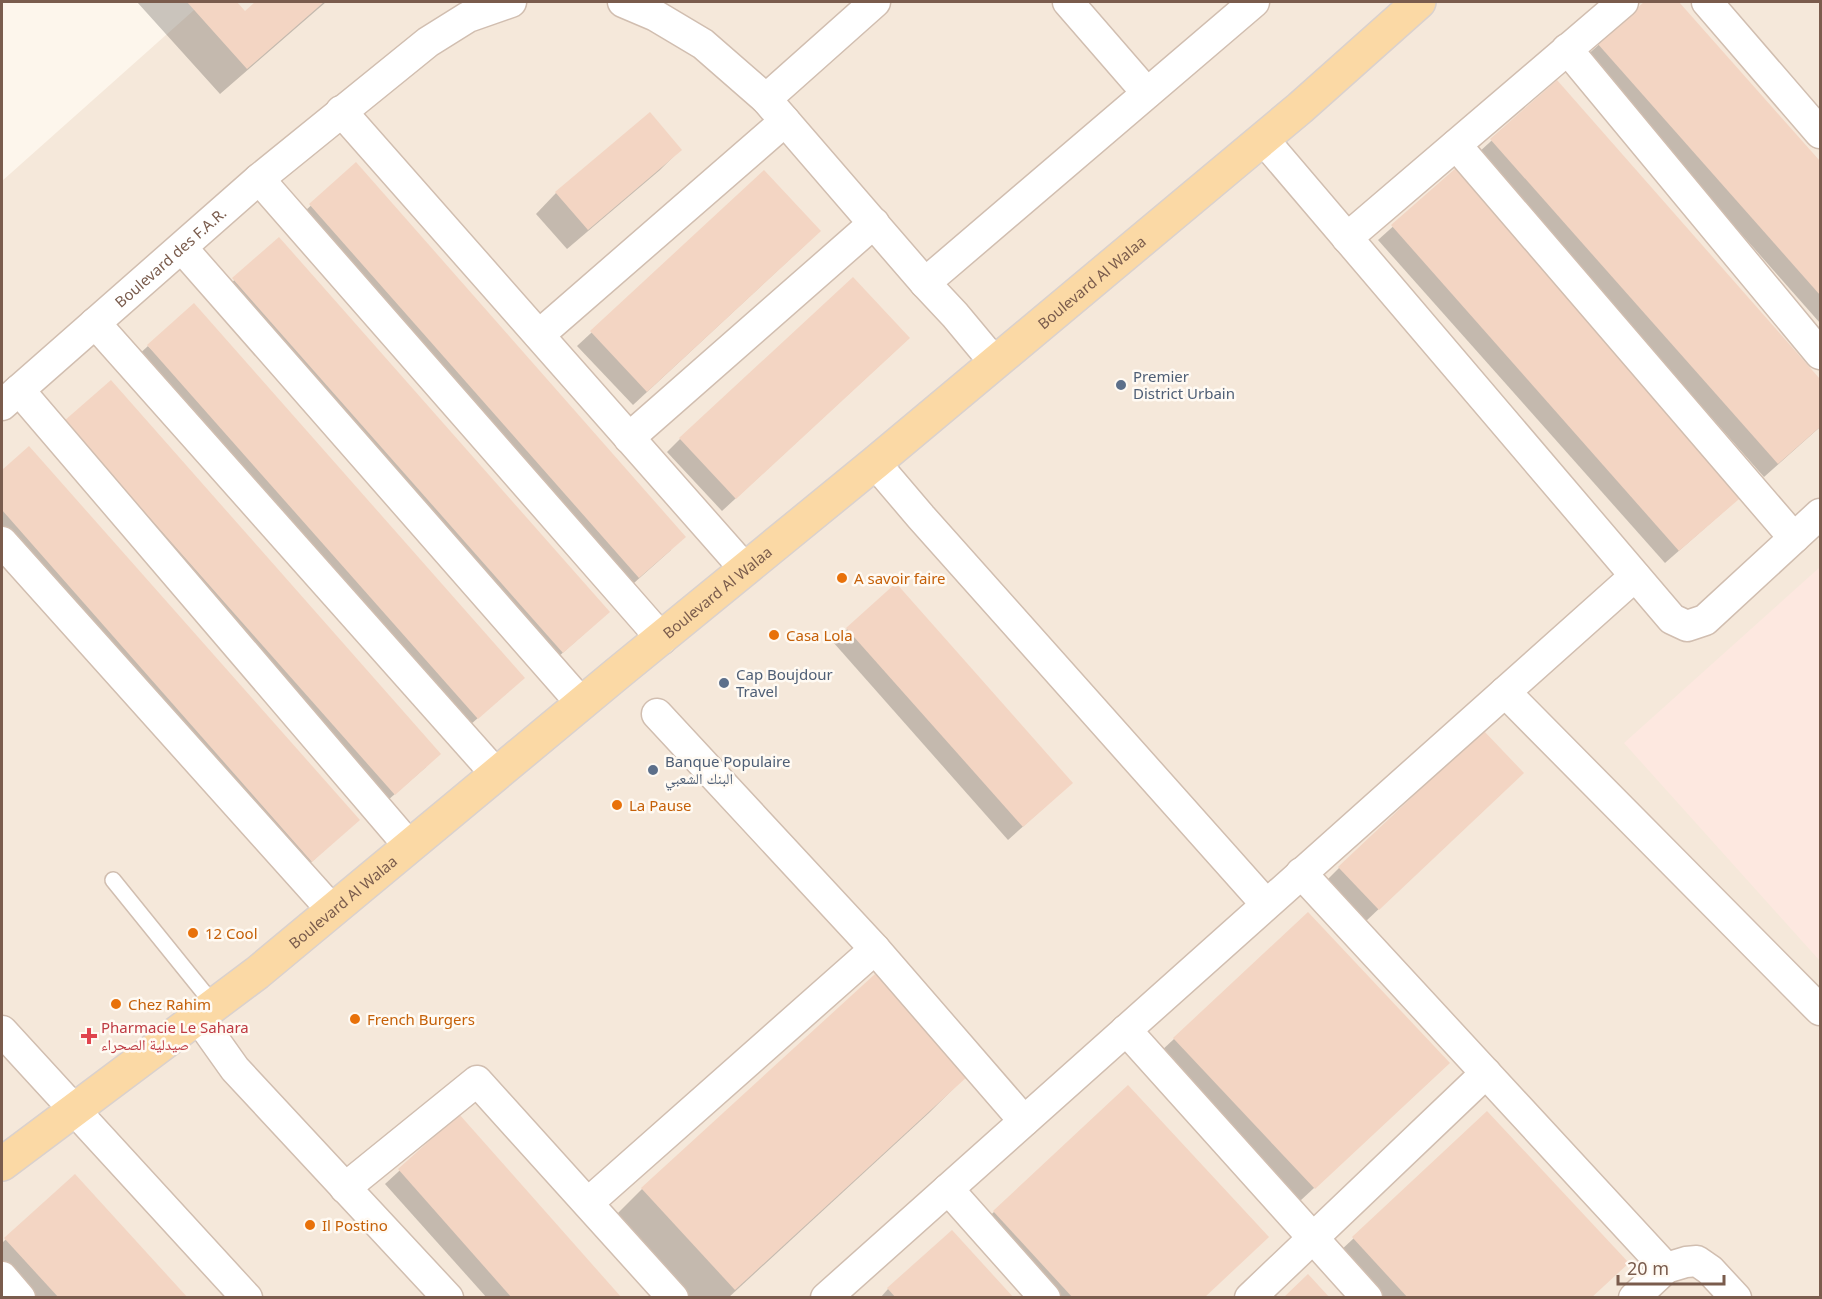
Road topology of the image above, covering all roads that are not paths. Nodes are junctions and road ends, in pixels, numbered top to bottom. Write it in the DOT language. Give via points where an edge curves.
graph roads {
  1 [pos="511,2"];
  2 [pos="623,2"];
  3 [pos="875,2"];
  4 [pos="1068,2"];
  5 [pos="1254,2"];
  6 [pos="1417,2"];
  7 [pos="1623,2"];
  8 [pos="1707,2"];
  9 [pos="1567,49"];
  10 [pos="1147,93"];
  11 [pos="766,99"];
  12 [pos="341,111"];
  13 [pos="785,121"];
  14 [pos="1821,133"];
  15 [pos="1263,139"];
  16 [pos="1456,145"];
  17 [pos="259,179"];
  18 [pos="874,223"];
  19 [pos="1347,238"];
  20 [pos="182,248"];
  21 [pos="925,283"];
  22 [pos="95,323"];
  23 [pos="539,335"];
  24 [pos="1821,354"];
  25 [pos="994,363"];
  26 [pos="10,398"];
  27 [pos="629,438"];
  28 [pos="875,463"];
  29 [pos="1821,514"];
  30 [pos="1794,538"];
  31 [pos="2,542"];
  32 [pos="745,569"];
  33 [pos="1635,576"];
  34 [pos="662,639"];
  35 [pos="1505,692"];
  36 [pos="582,704"];
  37 [pos="657,714"];
  38 [pos="496,774"];
  39 [pos="410,847"];
  40 [pos="1301,873"];
  41 [pos="113,880"];
  42 [pos="1266,904"];
  43 [pos="332,910"];
  44 [pos="875,949"];
  45 [pos="1821,1010"];
  46 [pos="206,1011"];
  47 [pos="1126,1030"];
  48 [pos="2,1031"];
  49 [pos="1486,1073"];
  50 [pos="74,1110"];
  51 [pos="1024,1121"];
  52 [pos="2,1164"];
  53 [pos="345,1188"];
  54 [pos="948,1189"];
  55 [pos="588,1203"];
  56 [pos="1313,1238"];
  57 [pos="1666,1268"];
  58 [pos="2,1277"];
  59 [pos="841,1293"];
  60 [pos="20,1298"];
  61 [pos="247,1298"];
  62 [pos="448,1298"];
  63 [pos="673,1298"];
  64 [pos="1045,1298"];
  65 [pos="1250,1298"];
  66 [pos="1367,1298"];
  67 [pos="1634,1298"];
  68 [pos="1736,1298"];
  1 -- 12 [label="street, Boulevard des F.A.R." via="468,17 428,42"];
  2 -- 11 [label="street" via="703,44"];
  3 -- 11 [label="street"];
  4 -- 10 [label="street"];
  5 -- 10 [label="street"];
  6 -- 15 [label="main road, Boulevard Al Walaa"];
  7 -- 9 [label="street"];
  8 -- 14 [label="street"];
  9 -- 16 [label="street"];
  9 -- 24 [label="street"];
  10 -- 21 [label="street"];
  11 -- 13 [label="street"];
  12 -- 17 [label="street, Boulevard des F.A.R."];
  12 -- 23 [label="street"];
  13 -- 18 [label="street"];
  13 -- 23 [label="street"];
  15 -- 19 [label="street"];
  15 -- 25 [label="main road, Boulevard Al Walaa"];
  16 -- 19 [label="street"];
  16 -- 30 [label="street"];
  17 -- 20 [label="street, Boulevard des F.A.R."];
  17 -- 34 [label="street"];
  18 -- 21 [label="street"];
  18 -- 27 [label="street"];
  19 -- 33 [label="street"];
  20 -- 22 [label="street, Boulevard des F.A.R."];
  20 -- 36 [label="street"];
  21 -- 25 [label="street"];
  22 -- 26 [label="street, Boulevard des F.A.R."];
  22 -- 38 [label="street"];
  23 -- 27 [label="street"];
  25 -- 28 [label="main road, Boulevard Al Walaa"];
  26 -- 39 [label="street"];
  27 -- 32 [label="street"];
  28 -- 32 [label="main road, Boulevard Al Walaa"];
  28 -- 42 [label="street"];
  29 -- 30 [label="street"];
  30 -- 33 [label="street" via="1705,620 1687,626 1672,619"];
  31 -- 43 [label="street"];
  32 -- 34 [label="main road, Boulevard Al Walaa"];
  33 -- 35 [label="street"];
  34 -- 36 [label="main road, Boulevard Al Walaa"];
  35 -- 40 [label="street"];
  35 -- 45 [label="street"];
  36 -- 38 [label="main road, Boulevard Al Walaa"];
  37 -- 44 [label="street"];
  38 -- 39 [label="main road, Boulevard Al Walaa"];
  39 -- 43 [label="main road, Boulevard Al Walaa"];
  40 -- 42 [label="street"];
  40 -- 49 [label="street"];
  41 -- 46 [label="lane"];
  42 -- 47 [label="street"];
  43 -- 46 [label="main road, Boulevard Al Walaa"];
  44 -- 51 [label="street"];
  44 -- 55 [label="street"];
  46 -- 50 [label="main road, Boulevard Al Walaa"];
  46 -- 53 [label="street" via="235,1069"];
  47 -- 51 [label="street"];
  47 -- 56 [label="street"];
  48 -- 50 [label="street"];
  49 -- 56 [label="street"];
  49 -- 57 [label="street"];
  50 -- 52 [label="main road, Boulevard Al Walaa"];
  50 -- 61 [label="street"];
  51 -- 54 [label="street"];
  53 -- 55 [label="street" via="477,1081"];
  53 -- 62 [label="street"];
  54 -- 59 [label="street"];
  54 -- 64 [label="street"];
  55 -- 63 [label="street"];
  56 -- 65 [label="street"];
  56 -- 66 [label="street"];
  57 -- 67 [label="street"];
  57 -- 68 [label="street" via="1697,1261"];
  58 -- 60 [label="street"];
}
